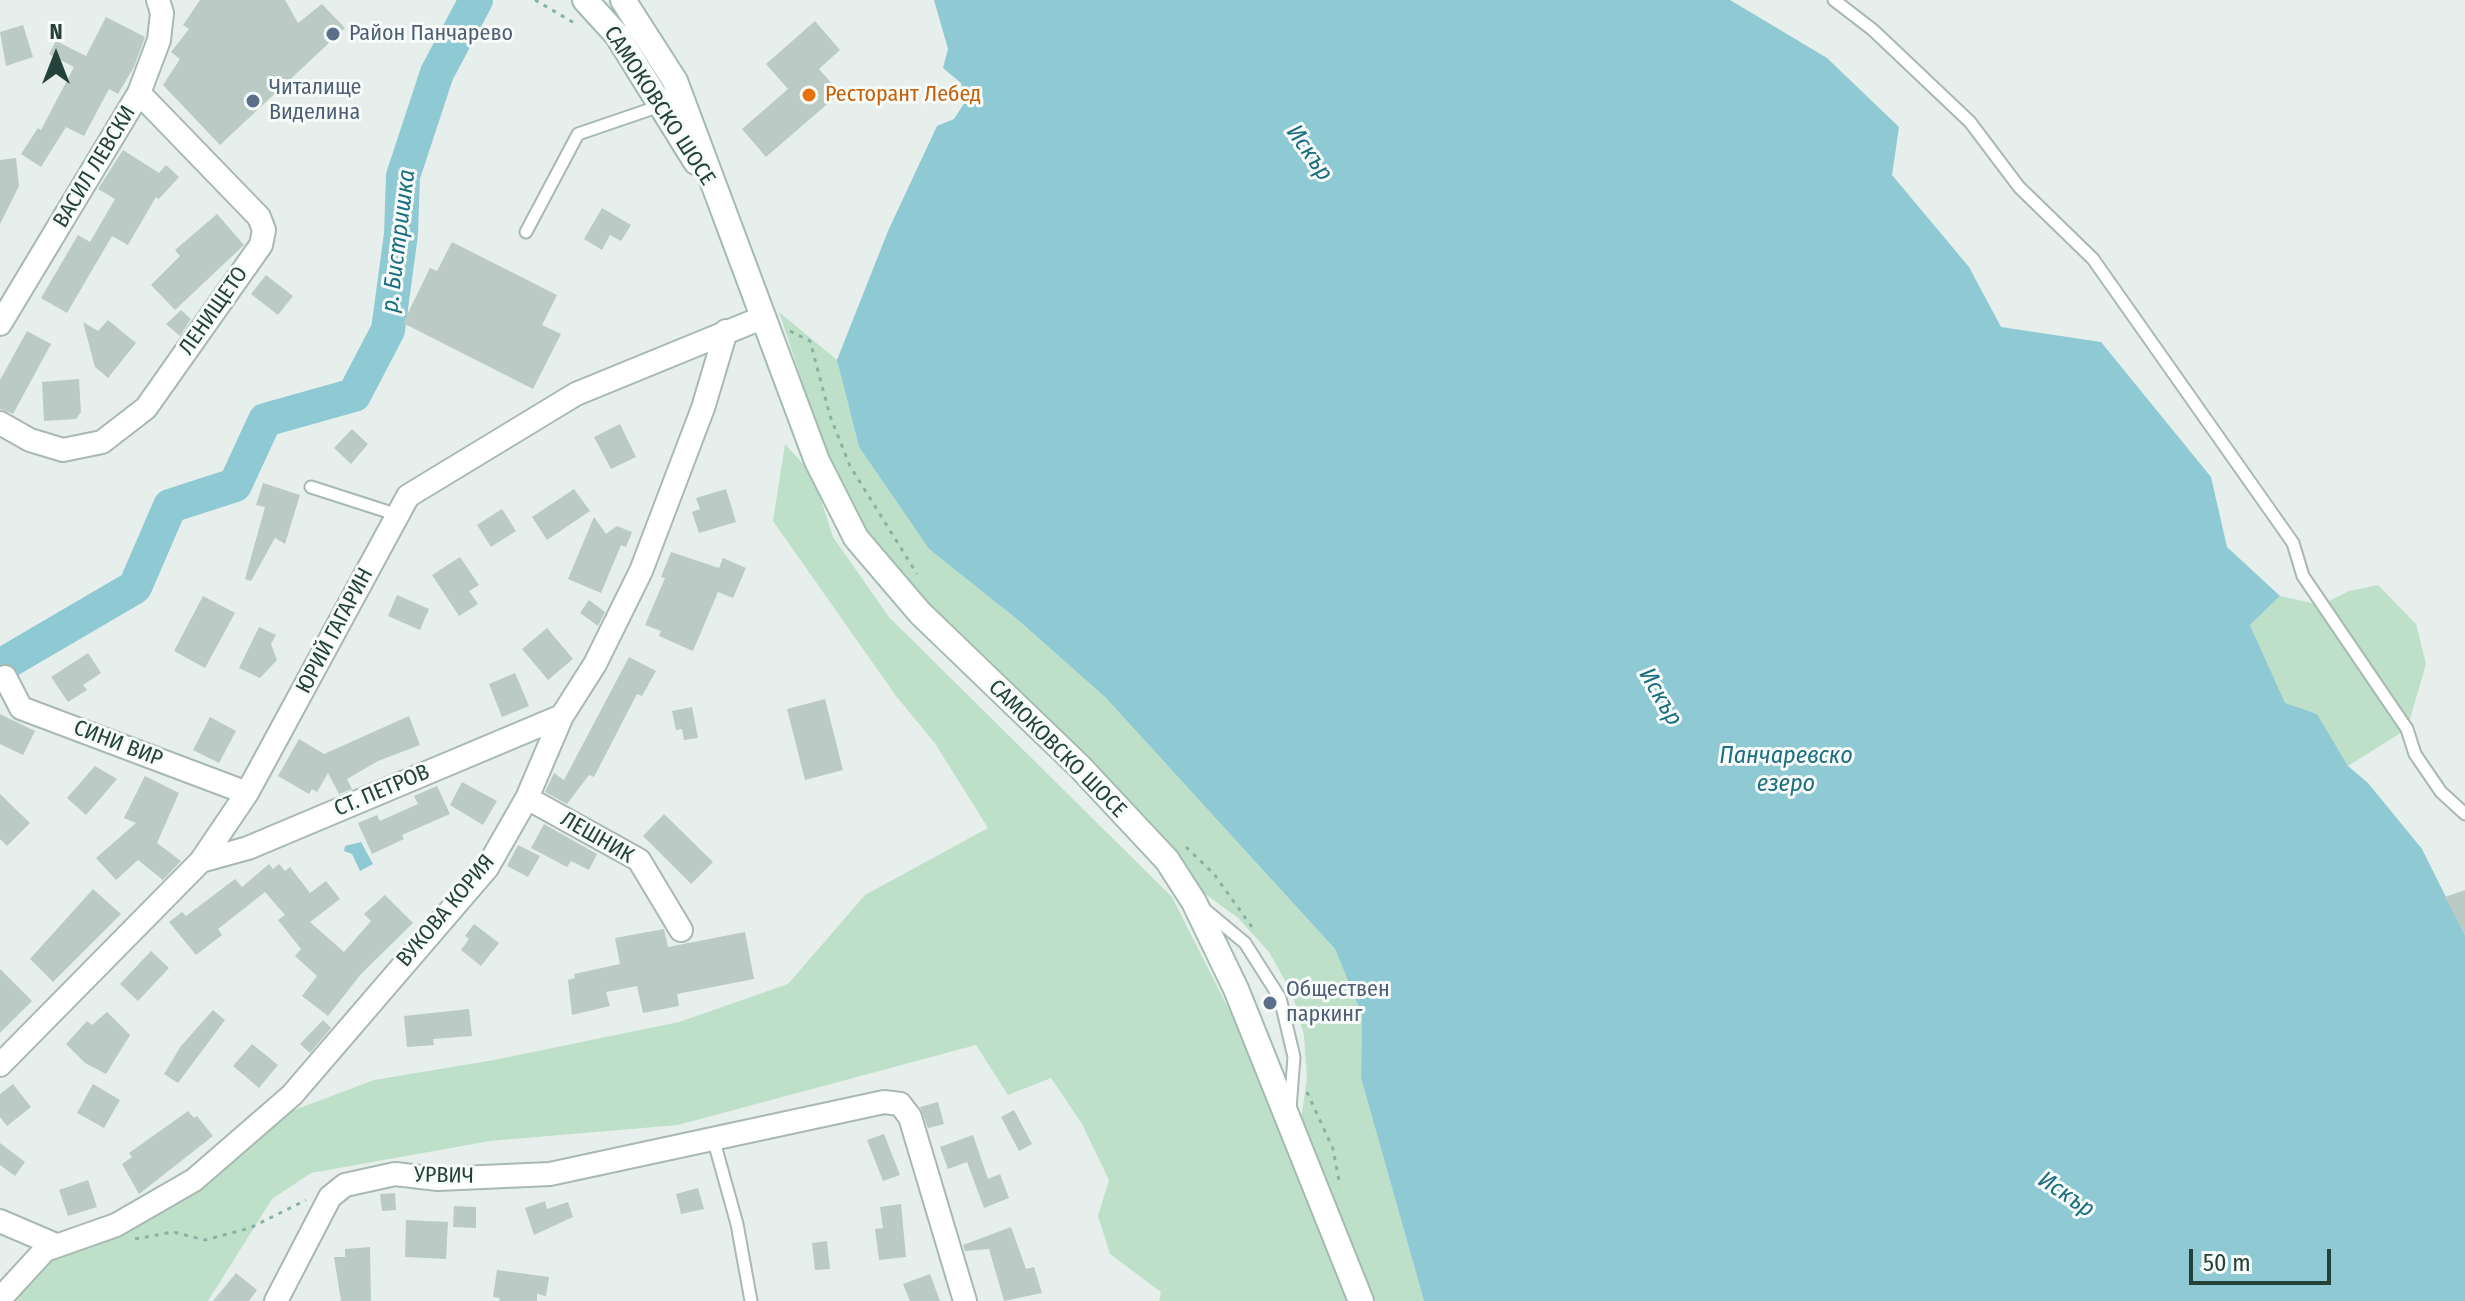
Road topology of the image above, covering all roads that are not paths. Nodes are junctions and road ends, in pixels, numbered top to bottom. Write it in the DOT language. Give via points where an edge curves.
graph roads {
  1 [pos="158,0"];
  2 [pos="585,0"];
  3 [pos="623,0"];
  4 [pos="1834,0"];
  5 [pos="139,93"];
  6 [pos="660,106"];
  7 [pos="728,216"];
  8 [pos="526,232"];
  9 [pos="764,317"];
  10 [pos="0,324"];
  11 [pos="726,331"];
  12 [pos="0,423"];
  13 [pos="311,487"];
  14 [pos="398,515"];
  15 [pos="5,677"];
  16 [pos="562,716"];
  17 [pos="247,793"];
  18 [pos="527,798"];
  19 [pos="2465,814"];
  20 [pos="201,861"];
  21 [pos="1194,902"];
  22 [pos="681,930"];
  23 [pos="0,1065"];
  24 [pos="1289,1118"];
  25 [pos="713,1138"];
  26 [pos="0,1221"];
  27 [pos="56,1245"];
  28 [pos="0,1299"];
  29 [pos="276,1301"];
  30 [pos="751,1301"];
  31 [pos="965,1301"];
  32 [pos="1361,1301"];
  1 -- 5 [label="street, ВАСИЛ ЛЕВСКИ" via="159,40"];
  2 -- 6 [label="main road, САМОКОВСКО ШОСЕ" via="617,35"];
  3 -- 7 [label="main road, САМОКОВСКО ШОСЕ" via="675,81"];
  4 -- 19 [label="lane" via="1970,122 2019,187 2093,259 2286,533 2303,576 2407,729 2415,754 2441,792"];
  5 -- 10 [label="street, ВАСИЛ ЛЕВСКИ"];
  5 -- 12 [label="street, ЛЕНИЩЕТО" via="259,217 264,230 261,245 146,408 102,442 63,450"];
  6 -- 7 [label="main road, САМОКОВСКО ШОСЕ"];
  6 -- 8 [label="lane" via="578,134"];
  7 -- 9 [label="main road, САМОКОВСКО ШОСЕ"];
  9 -- 11 [label="street, ЮРИЙ ГАГАРИН"];
  9 -- 21 [label="main road, САМОКОВСКО ШОСЕ" via="817,461 856,538 920,613 1080,767 1167,860"];
  11 -- 14 [label="street, ЮРИЙ ГАГАРИН" via="576,394 408,496"];
  11 -- 16 [label="street, ВУКОВА КОРИЯ" via="703,408 641,571 595,664"];
  13 -- 14 [label="lane"];
  14 -- 17 [label="street, ЮРИЙ ГАГАРИН"];
  15 -- 17 [label="street, СИНИ ВИР" via="21,708"];
  16 -- 18 [label="street, ВУКОВА КОРИЯ"];
  16 -- 20 [label="street, СТ. ПЕТРОВ" via="248,848"];
  17 -- 20 [label="street, ЮРИЙ ГАГАРИН"];
  18 -- 22 [label="street, ЛЕШНИК" via="639,860"];
  18 -- 27 [label="street, ВУКОВА КОРИЯ" via="487,868 292,1095 194,1180 116,1225"];
  20 -- 23 [label="street, ЮРИЙ ГАГАРИН"];
  21 -- 24 [label="main road, САМОКОВСКО ШОСЕ"];
  21 -- 24 [label="lane" via="1245,943 1271,978 1287,1017 1294,1077"];
  24 -- 32 [label="main road, САМОКОВСКО ШОСЕ"];
  25 -- 29 [label="street, УРВИЧ" via="550,1174 438,1179 395,1174 345,1185 330,1197"];
  25 -- 30 [label="lane"];
  25 -- 31 [label="street, УРВИЧ" via="884,1102 900,1104 910,1117"];
  26 -- 27 [label="street"];
  27 -- 28 [label="street, ВУКОВА КОРИЯ" via="45,1250"];
}
